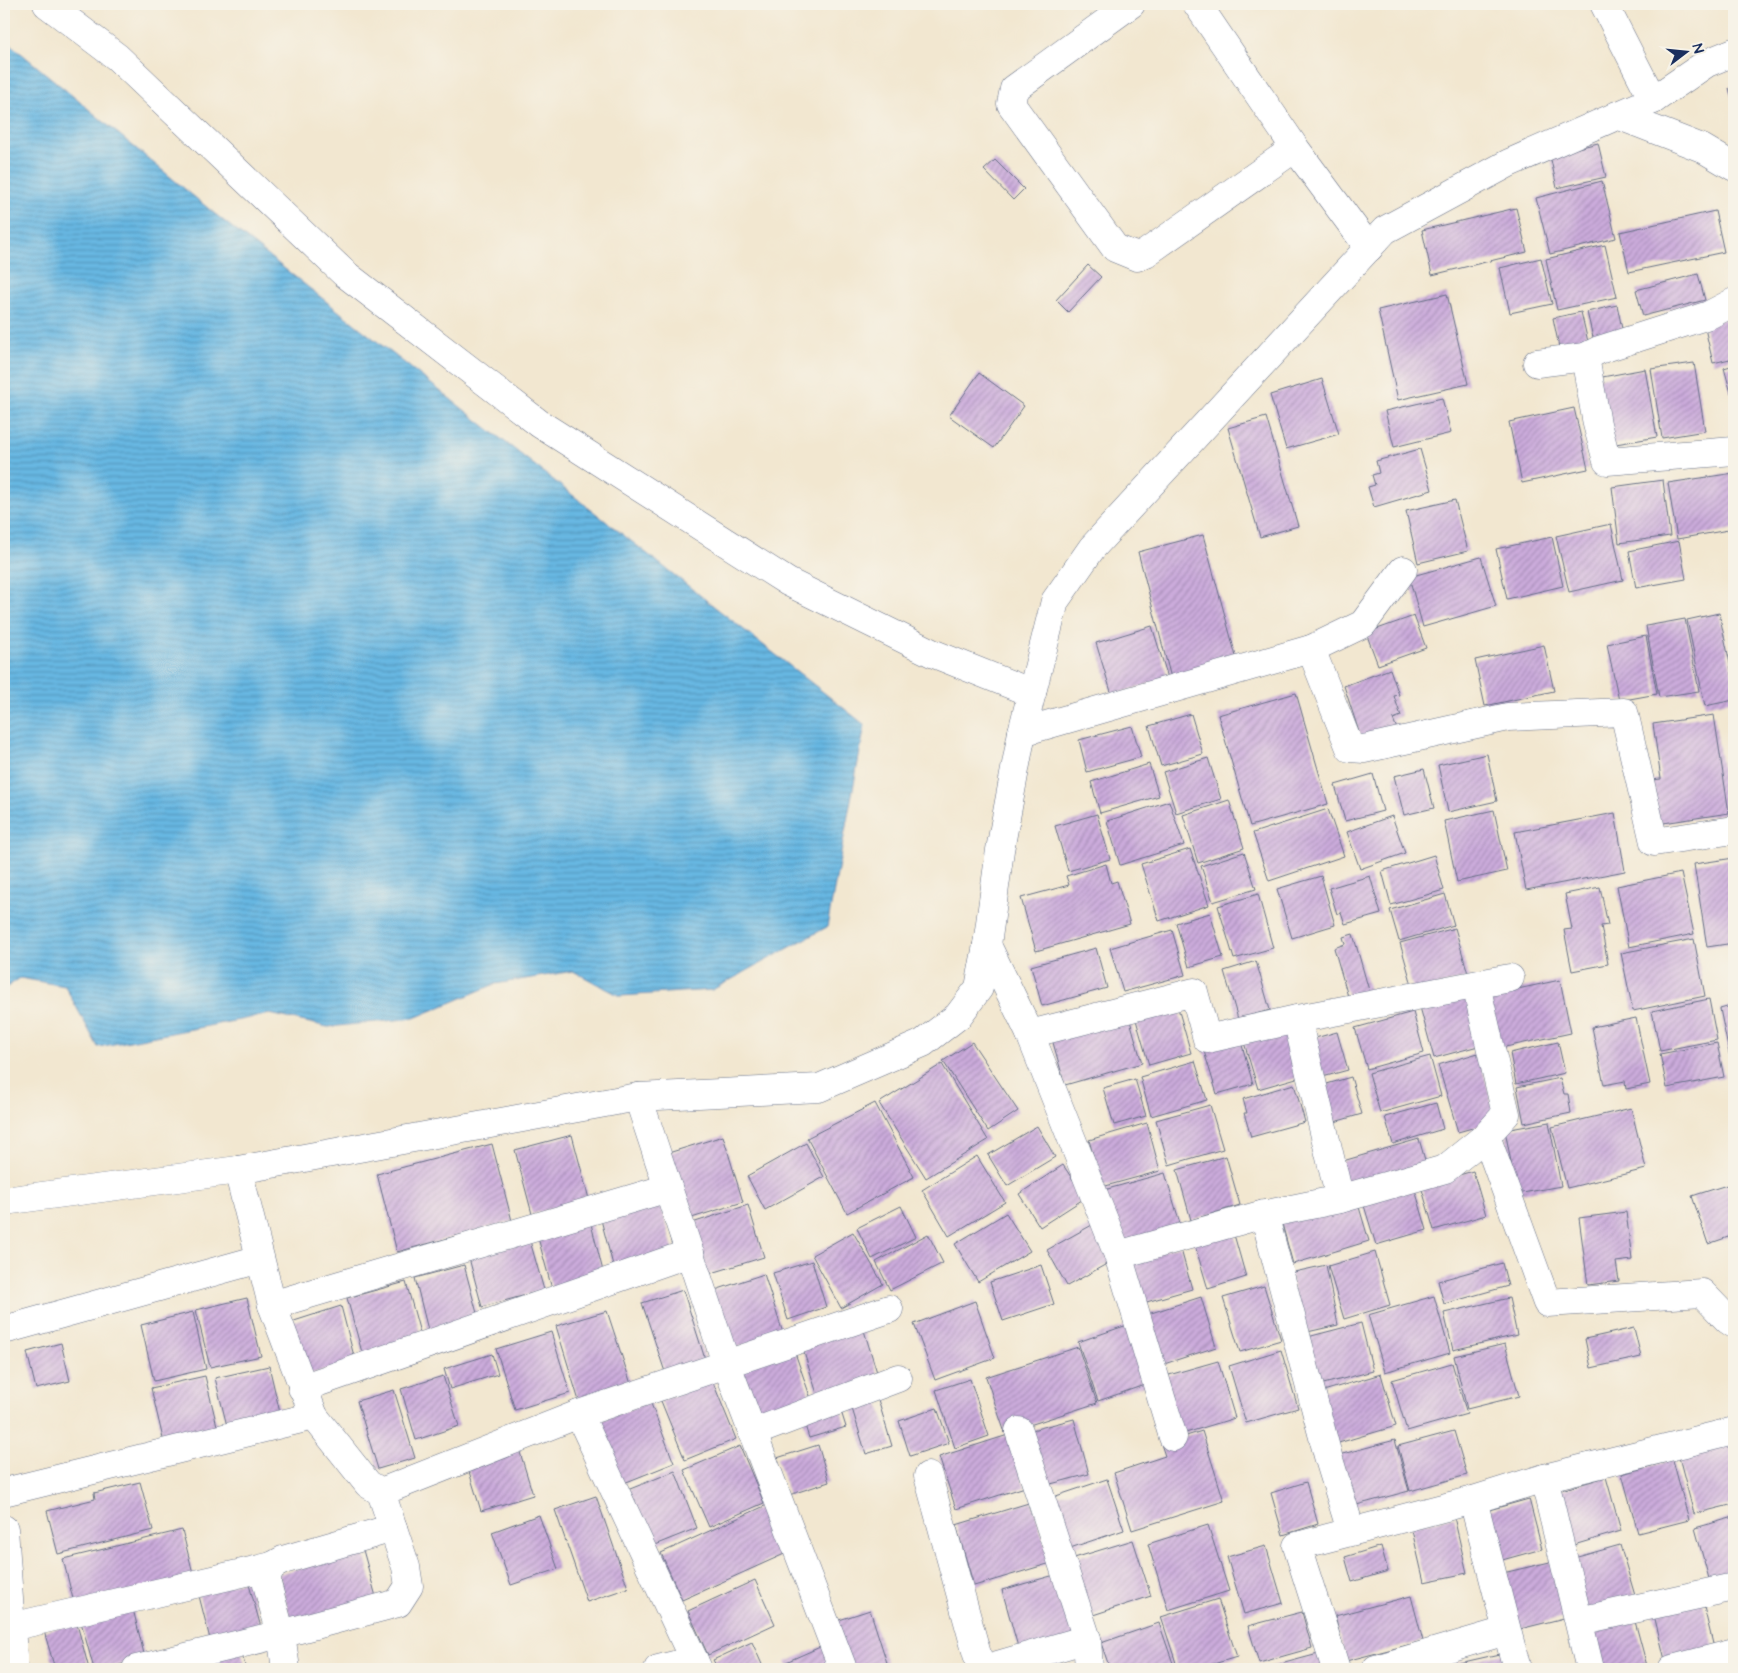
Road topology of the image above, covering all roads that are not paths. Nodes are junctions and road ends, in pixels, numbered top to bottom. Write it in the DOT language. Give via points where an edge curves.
graph roads {
  1 [pos="47,4"];
  2 [pos="1131,4"];
  3 [pos="1197,4"];
  4 [pos="1604,4"];
  5 [pos="1734,52"];
  6 [pos="1653,100"];
  7 [pos="1616,115"];
  8 [pos="1295,148"];
  9 [pos="1734,167"];
  10 [pos="1369,248"];
  11 [pos="1734,302"];
  12 [pos="1585,357"];
  13 [pos="1537,363"];
  14 [pos="1734,451"];
  15 [pos="1403,570"];
  16 [pos="1311,649"];
  17 [pos="1032,693"];
  18 [pos="1022,732"];
  19 [pos="1734,830"];
  20 [pos="987,945"];
  21 [pos="1510,978"];
  22 [pos="1476,985"];
  23 [pos="1297,1019"];
  24 [pos="1030,1034"];
  25 [pos="638,1097"];
  26 [pos="1486,1136"];
  27 [pos="238,1170"];
  28 [pos="668,1188"];
  29 [pos="1340,1199"];
  30 [pos="4,1201"];
  31 [pos="1264,1214"];
  32 [pos="690,1253"];
  33 [pos="1118,1255"];
  34 [pos="260,1259"];
  35 [pos="272,1306"];
  36 [pos="888,1309"];
  37 [pos="1734,1324"];
  38 [pos="4,1330"];
  39 [pos="726,1363"];
  40 [pos="898,1378"];
  41 [pos="302,1388"];
  42 [pos="578,1414"];
  43 [pos="314,1416"];
  44 [pos="1019,1431"];
  45 [pos="1734,1431"];
  46 [pos="752,1433"];
  47 [pos="1173,1437"];
  48 [pos="928,1476"];
  49 [pos="1544,1478"];
  50 [pos="4,1492"];
  51 [pos="381,1492"];
  52 [pos="1473,1500"];
  53 [pos="393,1528"];
  54 [pos="4,1529"];
  55 [pos="1351,1531"];
  56 [pos="272,1566"];
  57 [pos="1734,1588"];
  58 [pos="1579,1621"];
  59 [pos="11,1628"];
  60 [pos="1506,1631"];
  61 [pos="281,1634"];
  62 [pos="1087,1639"];
  63 [pos="1734,1653"];
  64 [pos="696,1665"];
  65 [pos="14,1669"];
  66 [pos="136,1669"];
  67 [pos="286,1669"];
  68 [pos="658,1669"];
  69 [pos="843,1669"];
  70 [pos="982,1669"];
  71 [pos="1089,1669"];
  72 [pos="1336,1669"];
  73 [pos="1376,1669"];
  74 [pos="1517,1669"];
  75 [pos="1590,1669"];
  76 [pos="1672,1669"];
  1 -- 17 [label="street" via="117,57 344,272 540,424 788,582 932,653"];
  2 -- 8 [label="street" via="1014,89 1011,104 1115,248 1137,257 1146,253"];
  3 -- 8 [label="street"];
  4 -- 6 [label="street"];
  5 -- 6 [label="street" via="1707,63"];
  6 -- 7 [label="street"];
  7 -- 9 [label="street" via="1702,148"];
  7 -- 10 [label="street" via="1509,163 1410,216 1386,230"];
  8 -- 10 [label="street"];
  10 -- 17 [label="street" via="1092,548 1055,601"];
  11 -- 12 [label="street" via="1710,315"];
  12 -- 13 [label="street"];
  12 -- 14 [label="street" via="1596,424 1607,460"];
  15 -- 16 [label="street" via="1363,624"];
  16 -- 18 [label="street"];
  16 -- 19 [label="street" via="1350,748 1364,750 1508,717 1624,712 1654,842"];
  17 -- 18 [label="street"];
  18 -- 20 [label="street" via="1000,850"];
  20 -- 24 [label="street"];
  20 -- 25 [label="street" via="979,988 958,1016 923,1043 819,1088"];
  21 -- 22 [label="street"];
  22 -- 23 [label="street"];
  22 -- 26 [label="street" via="1506,1114"];
  23 -- 24 [label="street" via="1207,1039 1194,992"];
  23 -- 29 [label="street"];
  24 -- 33 [label="street"];
  25 -- 27 [label="street"];
  25 -- 28 [label="street"];
  26 -- 29 [label="street" via="1445,1168"];
  26 -- 37 [label="street" via="1547,1303 1702,1293"];
  27 -- 30 [label="street"];
  27 -- 34 [label="street"];
  28 -- 32 [label="street"];
  28 -- 35 [label="street"];
  29 -- 31 [label="street"];
  31 -- 33 [label="street"];
  31 -- 55 [label="street"];
  32 -- 39 [label="street"];
  32 -- 41 [label="street"];
  33 -- 47 [label="street"];
  34 -- 35 [label="street"];
  34 -- 38 [label="street"];
  35 -- 41 [label="street"];
  36 -- 39 [label="street"];
  39 -- 42 [label="street"];
  39 -- 46 [label="street"];
  40 -- 46 [label="street"];
  41 -- 43 [label="street"];
  42 -- 51 [label="street"];
  42 -- 64 [label="street"];
  43 -- 50 [label="street"];
  43 -- 51 [label="street" via="368,1484"];
  44 -- 62 [label="street"];
  45 -- 49 [label="street"];
  46 -- 69 [label="street"];
  48 -- 70 [label="street"];
  49 -- 52 [label="street"];
  49 -- 58 [label="street"];
  51 -- 53 [label="street"];
  52 -- 55 [label="street"];
  52 -- 60 [label="street"];
  53 -- 56 [label="street"];
  53 -- 61 [label="street" via="409,1586 398,1603"];
  54 -- 59 [label="street"];
  55 -- 72 [label="street" via="1297,1546"];
  56 -- 59 [label="street"];
  56 -- 61 [label="street" via="267,1575 268,1584"];
  57 -- 58 [label="street"];
  58 -- 75 [label="street"];
  59 -- 65 [label="street"];
  60 -- 73 [label="street"];
  60 -- 74 [label="street"];
  61 -- 66 [label="street"];
  61 -- 67 [label="street"];
  62 -- 70 [label="street"];
  62 -- 71 [label="street"];
  63 -- 76 [label="street"];
  64 -- 68 [label="street"];
}
